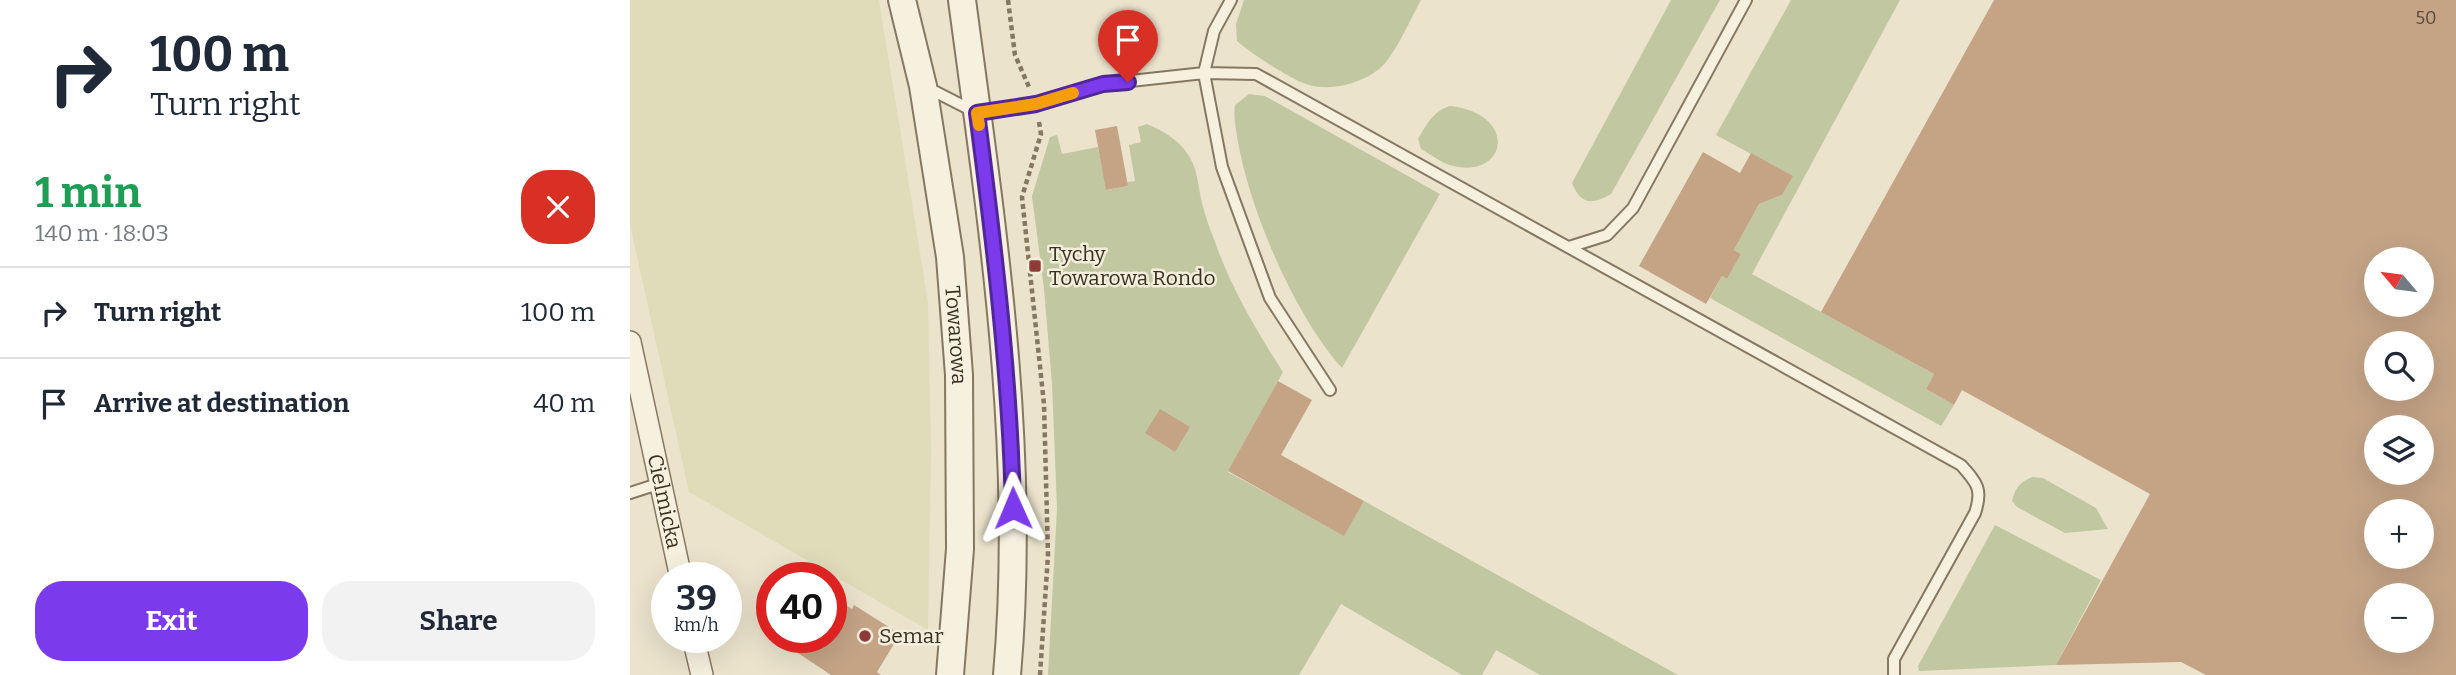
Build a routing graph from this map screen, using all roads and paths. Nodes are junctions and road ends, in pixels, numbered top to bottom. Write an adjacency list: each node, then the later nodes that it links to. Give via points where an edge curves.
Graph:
1 (902, 0): 7 (street, Towarowa)
2 (962, 0): 9 (street)
3 (1008, 0): 8 (path, via 1015,55)
4 (1231, 0): 6 (lane, via 1214,30)
5 (1746, 0): 10 (lane, via 1633,208 1607,234)
6 (1204, 73): 8 (lane, via 1103,84); 10 (lane, via 1256,74); 12 (lane, via 1222,167 1270,298)
7 (923, 86): 9 (lane); 18 (street, Towarowa, via 950,257 959,374 960,549)
8 (1036, 104): 9 (lane); 20 (path, via 1041,134 1021,197 1044,404 1048,555)
9 (977, 113): 19 (street, via 997,267 1012,464)
10 (1569, 247): 21 (lane, via 1961,465 1974,479 1980,497 1975,513 1894,659)
11 (630, 342): 13 (street, Cielmicka)
12 (1330, 390)
13 (660, 483): 14 (lane); 15 (street, Cielmicka)
14 (630, 493)
15 (677, 562)
16 (697, 653): 17 (street)
17 (702, 675)
18 (950, 675)
19 (1007, 675)
20 (1040, 675)
21 (1894, 675)

